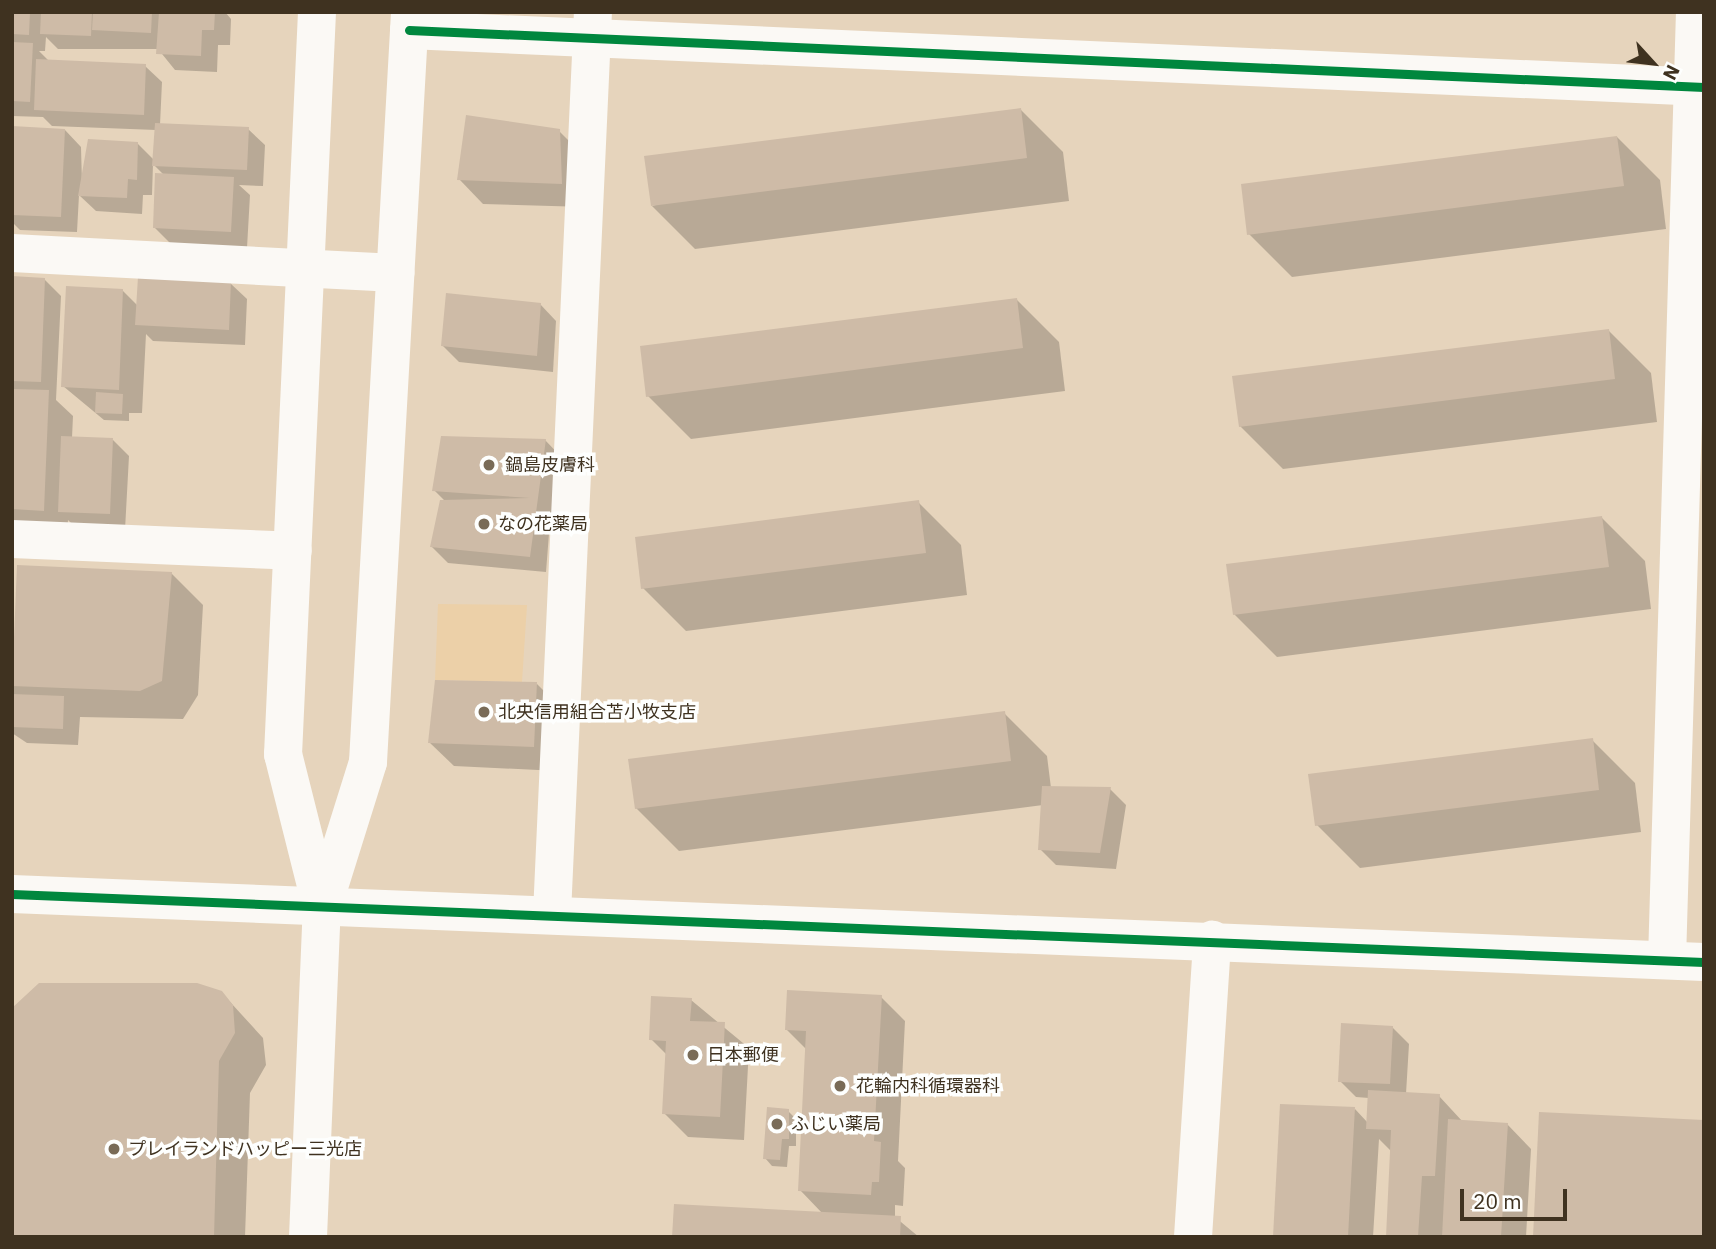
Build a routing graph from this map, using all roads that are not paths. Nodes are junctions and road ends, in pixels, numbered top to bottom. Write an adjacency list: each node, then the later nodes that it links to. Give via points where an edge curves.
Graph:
1 (317, 12): 7 (street)
2 (1695, 12): 5 (street)
3 (409, 21): 4 (street); 8 (street)
4 (592, 26): 5 (street); 13 (street)
5 (1699, 87): 15 (street)
6 (12, 253): 7 (street)
7 (306, 266): 8 (street); 10 (street)
8 (395, 273): 12 (street, via 368,762)
9 (12, 539): 10 (street)
10 (293, 551): 12 (street, via 283,754)
11 (12, 894): 12 (street)
12 (322, 909): 13 (street); 17 (street)
13 (552, 914): 14 (street)
14 (1212, 940): 15 (street); 18 (street)
15 (1667, 960): 16 (street)
16 (1704, 962)
17 (308, 1237)
18 (1193, 1237)

